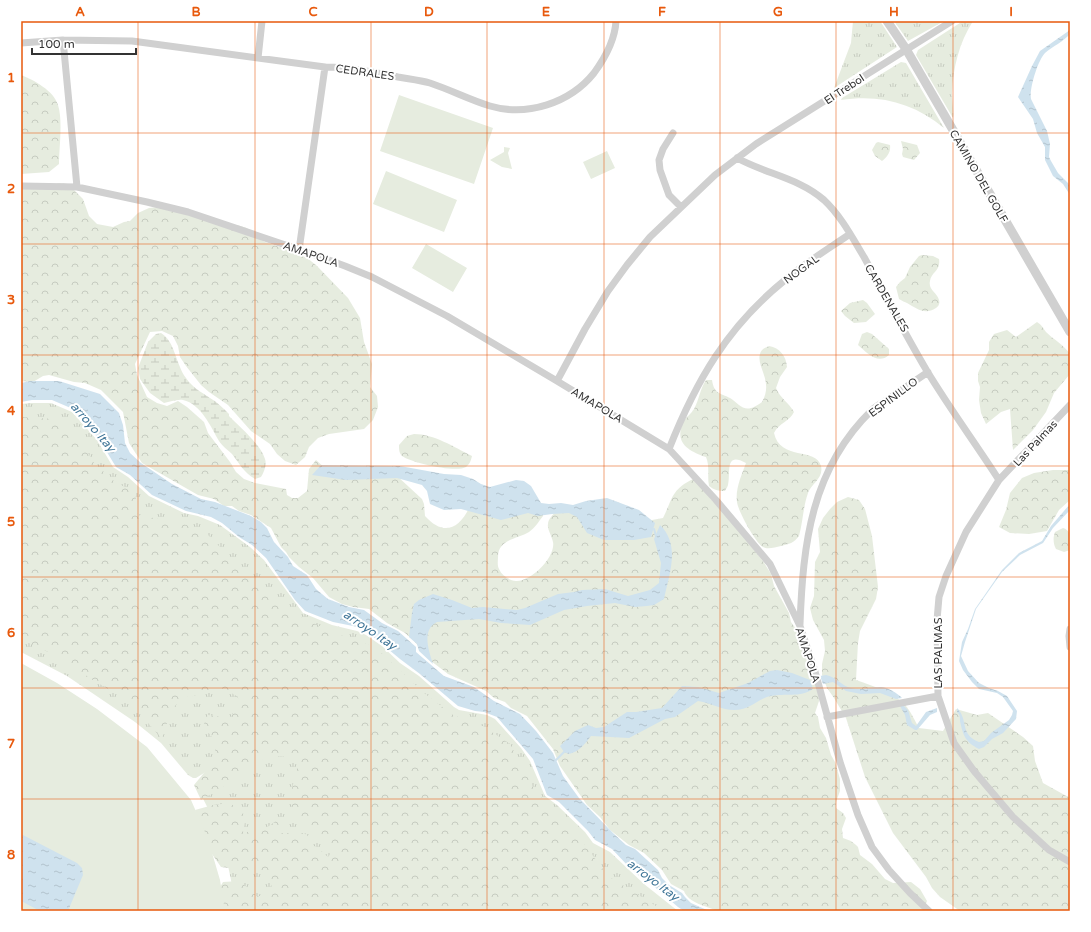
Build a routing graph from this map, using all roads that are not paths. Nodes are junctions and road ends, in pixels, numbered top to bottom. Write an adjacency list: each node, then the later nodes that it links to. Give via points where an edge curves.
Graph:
1 (262, 21): 8 (street)
2 (616, 21): 9 (street, CEDRALES, via 611,43 603,61 585,82 561,100 529,109 490,106 419,80)
3 (887, 21): 7 (street, CAMINO DEL GOLF)
4 (952, 21): 7 (street, El Trebol)
5 (63, 40): 6 (street, CEDRALES); 8 (street, CEDRALES, via 132,41); 13 (street)
6 (21, 43)
7 (906, 49): 11 (street, El Trebol); 17 (street, CAMINO DEL GOLF)
8 (258, 58): 9 (street, CEDRALES)
9 (326, 67): 16 (street)
10 (673, 133): 14 (street, via 659,160 660,170 669,195)
11 (737, 158): 14 (street, El Trebol); 15 (street, CARDENALES, via 808,189 824,200)
12 (21, 186): 13 (street, AMAPOLA)
13 (77, 187): 16 (street, AMAPOLA, via 188,212)
14 (681, 207): 19 (street, El Trebol, via 650,237 608,291)
15 (850, 234): 18 (street, CARDENALES); 21 (street, NOGAL, via 786,278 754,307 725,340 691,399)
16 (299, 250): 19 (street, AMAPOLA, via 345,266 392,288 447,316)
17 (1070, 332)
18 (928, 372): 22 (street, CARDENALES); 23 (street, ESPINILLO, via 873,409 845,444 821,485 807,538)
19 (557, 381): 21 (street, AMAPOLA)
20 (1070, 405): 22 (street, Las Palmas)
21 (668, 449): 23 (street, AMAPOLA, via 716,500 770,564)
22 (1000, 480): 26 (street, LAS PALMAS, via 966,532 939,597)
23 (800, 626): 27 (street, AMAPOLA)
24 (1070, 629): 25 (street)
25 (1070, 647)
26 (938, 696): 27 (street); 28 (street, LAS PALMAS, via 954,743 974,771 1019,822 1049,850)
27 (827, 717): 29 (street, AMAPOLA, via 856,809 872,847 889,870)
28 (1070, 862)
29 (928, 911)

